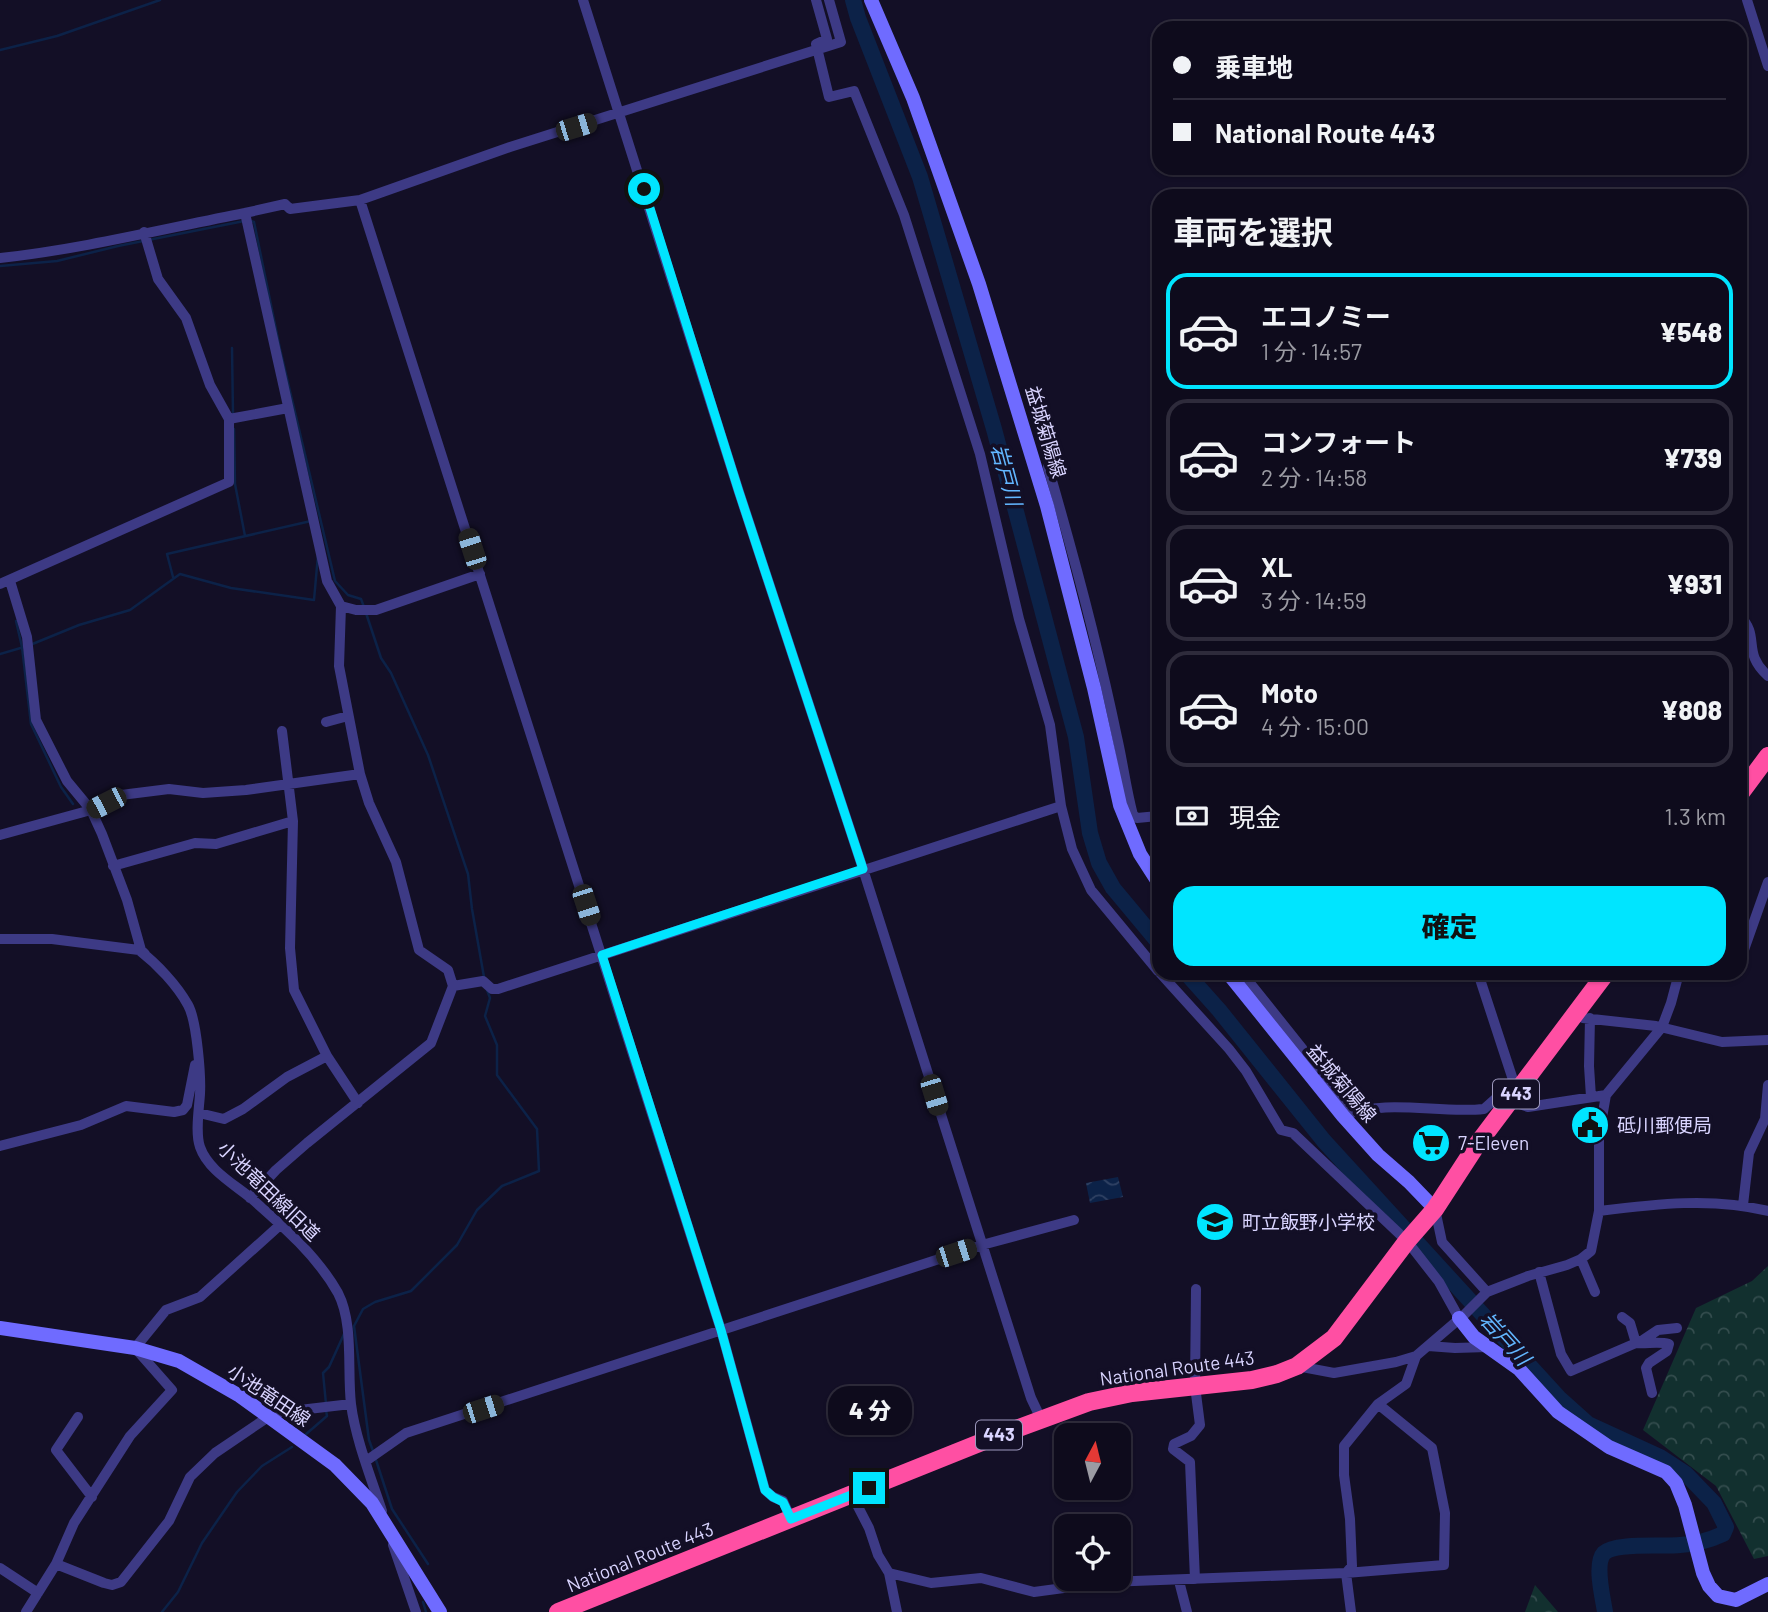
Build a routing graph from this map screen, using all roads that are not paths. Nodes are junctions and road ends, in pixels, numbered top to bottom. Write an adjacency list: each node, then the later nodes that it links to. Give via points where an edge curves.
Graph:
1 (583, 0): 8 (street)
2 (816, 0): 6 (street, via 827,39 816,44)
3 (829, 0): 6 (street, via 841,42)
4 (871, 0): 35 (main road, 益城菊陽線, via 913,99 983,295 1048,506 1120,804)
5 (1747, 0): 7 (street)
6 (817, 49): 8 (street); 28 (street, via 829,97 854,91 918,257 980,454 1019,619 1051,725)
7 (1768, 66)
8 (620, 114): 9 (street); 34 (street)
9 (360, 200): 10 (street, via 290,209 285,204); 16 (street)
10 (244, 213): 11 (street); 13 (street)
11 (145, 232): 12 (street); 14 (street, via 158,279 186,318 210,385)
12 (0, 258)
13 (288, 408): 14 (street); 18 (street, via 327,581)
14 (229, 419): 17 (street, via 229,482)
15 (1048, 467): 30 (street, via 1133,815)
16 (480, 574): 18 (street, via 376,610); 39 (street)
17 (5, 582): 29 (street, 小池竜田線旧道, via 27,637 36,720 67,781)
18 (341, 606): 21 (street, via 339,666)
19 (1747, 625): 20 (street, via 1752,657)
20 (1768, 676)
21 (348, 716): 22 (street); 25 (street)
22 (326, 722)
23 (282, 731): 26 (street)
24 (1768, 756): 27 (highway)
25 (360, 774): 26 (street); 48 (street, via 396,862 419,950 448,970)
26 (288, 784): 29 (street, via 121,795); 31 (street)
27 (1747, 784)
28 (1061, 806): 34 (street); 41 (street, via 1072,849 1091,890)
29 (90, 810): 32 (street); 33 (street, 小池竜田線旧道)
30 (1152, 817)
31 (293, 821): 33 (street, via 216,844 195,843); 53 (street, via 290,948 294,990)
32 (0, 835)
33 (113, 866): 40 (street, 小池竜田線旧道, via 141,950)
34 (863, 869): 39 (street); 70 (street)
35 (1152, 873)
36 (1768, 882): 38 (street)
37 (0, 939): 40 (street, via 97,943 139,950)
38 (1747, 941)
39 (602, 955): 48 (street, via 498,989 483,981); 80 (street)
40 (148, 957): 52 (street, 小池竜田線旧道, via 190,1007)
41 (1152, 964)
42 (1166, 980): 69 (street, via 1246,1071 1281,1130 1293,1133)
43 (1234, 980): 60 (main road, 益城菊陽線)
44 (1247, 980): 60 (street)
45 (1480, 980): 56 (street)
46 (1602, 980): 49 (highway, National Route 443 / 443)
47 (1677, 980): 50 (street)
48 (453, 986): 58 (street, via 431,1043)
49 (1583, 1016): 50 (street); 56 (highway, National Route 443 / 443); 57 (street)
50 (1662, 1027): 51 (street, via 1722,1042); 55 (street)
51 (1768, 1040)
52 (197, 1055): 59 (street, 小池竜田線旧道); 61 (street, via 183,1110 126,1106 81,1125)
53 (327, 1056): 58 (street); 59 (street, via 224,1119)
54 (1768, 1085): 63 (street, via 1765,1119 1749,1153)
55 (1606, 1095): 57 (street); 64 (street, via 1599,1135)
56 (1515, 1096): 57 (street, via 1528,1107); 60 (street, via 1503,1092 1477,1110 1396,1108); 66 (highway, National Route 443 / 443)
57 (1591, 1097)
58 (358, 1103): 62 (street, via 276,1170)
59 (199, 1113): 62 (street, 小池竜田線旧道, via 204,1158)
60 (1348, 1114): 66 (main road, 益城菊陽線, via 1378,1155 1409,1182)
61 (0, 1146)
62 (250, 1198): 68 (street, 小池竜田線旧道)
63 (1744, 1205): 64 (street, via 1664,1203); 65 (street)
64 (1600, 1211): 71 (street, via 1591,1251)
65 (1768, 1211)
66 (1432, 1213): 69 (highway, National Route 443 / 443); 74 (street, via 1442,1241)
67 (1074, 1220): 70 (street)
68 (280, 1225): 83 (street, via 200,1297 166,1310); 89 (street, 小池竜田線旧道, via 339,1296 350,1361)
69 (1407, 1241): 76 (street); 86 (highway, National Route 443 / 443, via 1334,1338)
70 (982, 1245): 80 (street); 93 (street)
71 (1581, 1259): 72 (street); 75 (street)
72 (1539, 1272): 74 (street); 81 (street, via 1561,1354 1571,1371)
73 (1196, 1289): 87 (street)
74 (1487, 1292): 76 (street)
75 (1595, 1292)
76 (1462, 1316): 82 (street); 84 (main road, via 1474,1337)
77 (1622, 1317): 81 (street, via 1630,1323)
78 (0, 1328): 83 (main road, 小池竜田線)
79 (1677, 1328): 81 (street, via 1658,1329)
80 (721, 1330): 94 (street, via 406,1433); 97 (street, via 765,1490 783,1502)
81 (1636, 1343): 88 (street, via 1669,1345 1646,1368)
82 (1428, 1346): 84 (street); 85 (street)
83 (135, 1348): 92 (main road, 小池竜田線, via 180,1361); 96 (street, via 173,1390 130,1436)
84 (1488, 1348): 105 (main road, via 1519,1368 1558,1412 1583,1430 1629,1458 1666,1472 1676,1483 1703,1573 1718,1596 1745,1597)
85 (1416, 1356): 86 (street, via 1334,1373); 90 (street, via 1406,1384)
86 (1297, 1366): 87 (highway, National Route 443 / 443, via 1252,1380)
87 (1195, 1386): 93 (highway, National Route 443 / 443, via 1089,1402); 103 (street, via 1200,1425 1191,1436 1174,1444 1173,1450 1190,1462)
88 (1652, 1394)
89 (351, 1404): 92 (street); 94 (street, 小池竜田線旧道)
90 (1378, 1405): 102 (street, via 1344,1446 1352,1566); 102 (street, via 1432,1448 1445,1513 1444,1564)
91 (78, 1417): 96 (street, via 56,1450)
92 (269, 1417): 98 (main road, 小池竜田線, via 335,1465); 99 (street, via 215,1452 190,1477 169,1521 121,1582 104,1583)
93 (1041, 1419): 95 (highway, National Route 443 / 443)
94 (372, 1457): 98 (street, 小池竜田線旧道)
95 (852, 1495): 97 (highway, National Route 443 / 443); 101 (street)
96 (92, 1497): 99 (street, via 74,1523)
97 (791, 1519): 110 (highway, National Route 443 / 443)
98 (385, 1520): 108 (street, 小池竜田線旧道); 109 (main road, 小池竜田線)
99 (56, 1564): 106 (street)
100 (0, 1568): 106 (street)
101 (889, 1573): 104 (street, via 931,1583 981,1578 1034,1592); 111 (street)
102 (1346, 1573): 103 (street); 113 (street)
103 (1195, 1580): 104 (street)
104 (1179, 1581): 112 (street)
105 (1768, 1584)
106 (38, 1593): 107 (street)
107 (26, 1612)
108 (416, 1612)
109 (440, 1612)
110 (558, 1612)
111 (897, 1612)
112 (1187, 1612)
113 (1351, 1612)

